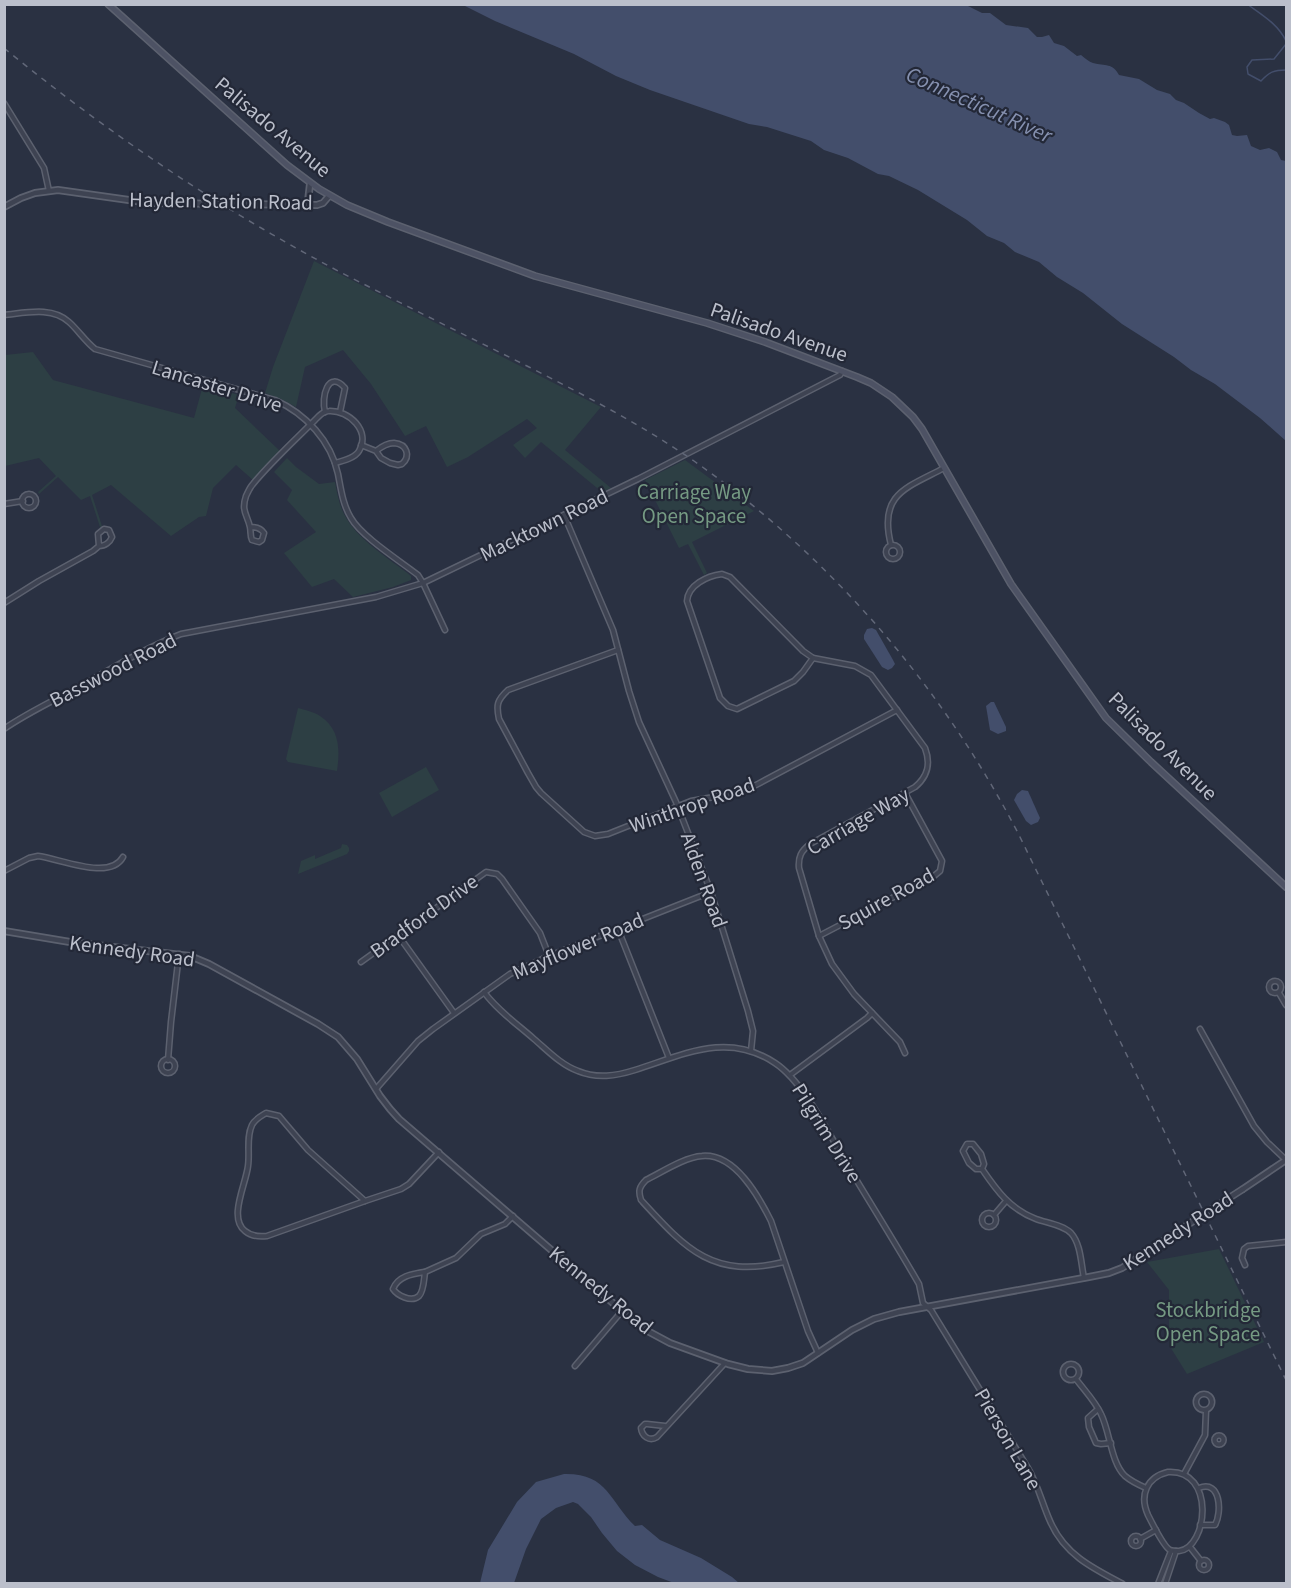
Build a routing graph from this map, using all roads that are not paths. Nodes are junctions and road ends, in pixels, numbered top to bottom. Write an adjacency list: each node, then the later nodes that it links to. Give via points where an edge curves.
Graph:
1 (108, 4): 3 (main road, Palisado Avenue)
2 (4, 103): 4 (street, via 44,168)
3 (310, 184): 5 (main road, Palisado Avenue); 6 (street)
4 (49, 191): 6 (street, Hayden Station Road, via 150,203); 7 (street, Hayden Station Road)
5 (329, 196): 6 (street, Hayden Station Road, via 322,204); 9 (main road, Palisado Avenue, via 535,276 707,323)
6 (304, 204)
7 (4, 207)
8 (4, 315): 12 (street, Lancaster Drive, via 55,313 95,349 275,400)
9 (842, 371): 16 (main road, Palisado Avenue, via 872,383 906,410); 19 (street, Macktown Road)
10 (325, 412): 11 (street); 11 (street, via 325,391 331,383 339,382 345,388); 12 (street)
11 (340, 412): 13 (street, via 359,427)
12 (311, 424): 15 (street, Lancaster Drive); 20 (street, via 249,489 244,506)
13 (361, 446): 14 (street); 15 (street, via 357,454)
14 (376, 451): 14 (street, via 394,443 405,448 408,457 398,465 381,458)
15 (335, 463): 23 (street, Lancaster Drive, via 352,521 418,574)
16 (944, 468): 21 (street, via 894,499 887,519); 35 (main road, Palisado Avenue, via 1011,584 1106,718)
17 (23, 501): 18 (street)
18 (4, 504)
19 (564, 515): 23 (street, Macktown Road); 27 (street, Alden Road)
20 (250, 527): 20 (street, via 250,538 262,540 262,530)
21 (891, 545)
22 (99, 546): 22 (street, via 98,534 109,530 111,539); 24 (street)
23 (423, 583): 25 (street, Macktown Road); 26 (street, Lancaster Drive)
24 (4, 603)
25 (333, 606): 30 (street, Basswood Road, via 182,634)
26 (445, 630)
27 (618, 650): 32 (street, Alden Road, via 639,722); 32 (street, Winthrop Road, via 508,690 498,701 499,719 536,787 589,834 600,837)
28 (813, 658): 28 (street, via 730,577 713,576 695,585 688,594 687,601 720,698 728,706 743,707 794,681); 29 (street, Carriage Way, via 863,670)
29 (897, 710): 31 (street, Carriage Way, via 925,748 929,760 925,776); 32 (street, Winthrop Road, via 756,784)
30 (5, 729)
31 (905, 793): 40 (street, Carriage Way, via 810,844 800,854 799,868); 40 (street, Squire Road, via 942,861 940,871)
32 (677, 807): 36 (street, Alden Road)
33 (123, 857): 34 (street, via 115,866 102,869 38,856)
34 (4, 871)
35 (1287, 887)
36 (711, 892): 37 (street, Mayflower Road); 50 (street, Alden Road, via 748,1011 753,1031)
37 (618, 929): 42 (street, Mayflower Road); 52 (street)
38 (4, 931): 41 (street, Kennedy Road)
39 (398, 935): 42 (street, Bradford Drive, via 491,872 502,879 535,925); 43 (street, Bradford Drive); 47 (street)
40 (819, 936): 48 (street, Carriage Way, via 832,964)
41 (179, 954): 53 (street); 55 (street, Kennedy Road, via 209,964 329,1030 357,1059)
42 (549, 956): 44 (street, Mayflower Road, via 510,974)
43 (361, 962)
44 (484, 992): 47 (street, Mayflower Road); 52 (street, Pilgrim Drive, via 559,1060 579,1072 615,1076)
45 (1279, 993): 46 (street)
46 (1287, 1005)
47 (454, 1013): 55 (street, Mayflower Road, via 418,1041)
48 (872, 1013): 51 (street, Carriage Way, via 900,1042); 54 (street)
49 (1200, 1029): 57 (street, via 1254,1126)
50 (751, 1051): 52 (street, Pilgrim Drive, via 714,1047); 54 (street, Pilgrim Drive)
51 (905, 1053)
52 (669, 1058)
53 (168, 1060)
54 (790, 1075): 68 (street, Pilgrim Drive, via 912,1272)
55 (376, 1089): 56 (street, Kennedy Road, via 390,1109)
56 (439, 1152): 59 (street, via 409,1184); 62 (street, Kennedy Road)
57 (1286, 1161): 67 (street, Kennedy Road, bridge, via 1122,1268)
58 (982, 1168): 58 (street, via 981,1154 973,1144 967,1144 963,1151 969,1163 976,1169); 60 (street)
59 (365, 1201): 59 (street, via 308,1150 279,1116 266,1113 254,1122 237,1210 238,1223 247,1233 267,1236)
60 (1006, 1202): 61 (street); 67 (street, via 1072,1234)
61 (994, 1215)
62 (513, 1216): 66 (street, via 505,1224 481,1234 456,1258); 69 (street, Kennedy Road)
63 (1287, 1242): 65 (street, via 1248,1246 1242,1258)
64 (784, 1262): 64 (street, via 763,1205 741,1174 721,1160 694,1157 642,1184 638,1192 641,1200 676,1238 695,1252 712,1261 739,1266); 70 (street)
65 (1245, 1265)
66 (425, 1272): 66 (street, via 396,1281 394,1291 401,1296 419,1296)
67 (1084, 1278): 68 (street, Kennedy Road)
68 (927, 1306): 70 (street, Kennedy Road, via 874,1319); 90 (street, Pierson Lane, via 1038,1485 1059,1538 1079,1559)
69 (622, 1311): 71 (street, Kennedy Road, via 662,1339); 72 (street)
70 (818, 1354): 71 (street, Kennedy Road, via 795,1366 772,1371 748,1370)
71 (725, 1363): 76 (street)
72 (574, 1366)
73 (1076, 1379): 73 (street, via 1078,1368 1067,1365 1064,1376); 74 (street)
74 (1099, 1409): 79 (street); 79 (street, via 1087,1418 1089,1427 1097,1443)
75 (1206, 1411): 75 (street, via 1196,1404 1202,1394 1212,1399); 77 (street)
76 (665, 1426): 76 (street, via 653,1439 647,1438 641,1428 645,1424)
77 (1205, 1435): 78 (street); 80 (street)
78 (1215, 1439)
79 (1111, 1443): 81 (street, via 1123,1474)
80 (1184, 1474): 81 (street, via 1161,1474); 82 (street)
81 (1146, 1488): 84 (street, via 1145,1506)
82 (1198, 1489): 83 (street, via 1202,1506); 83 (street, via 1213,1488 1218,1508 1215,1525)
83 (1200, 1525): 86 (street)
84 (1156, 1530): 85 (street); 87 (street)
85 (1140, 1539)
86 (1190, 1547): 88 (street); 89 (street)
87 (1171, 1551): 88 (street); 91 (street)
88 (1176, 1551): 92 (street)
89 (1201, 1561)
90 (1123, 1584)
91 (1158, 1584)
92 (1165, 1584)

